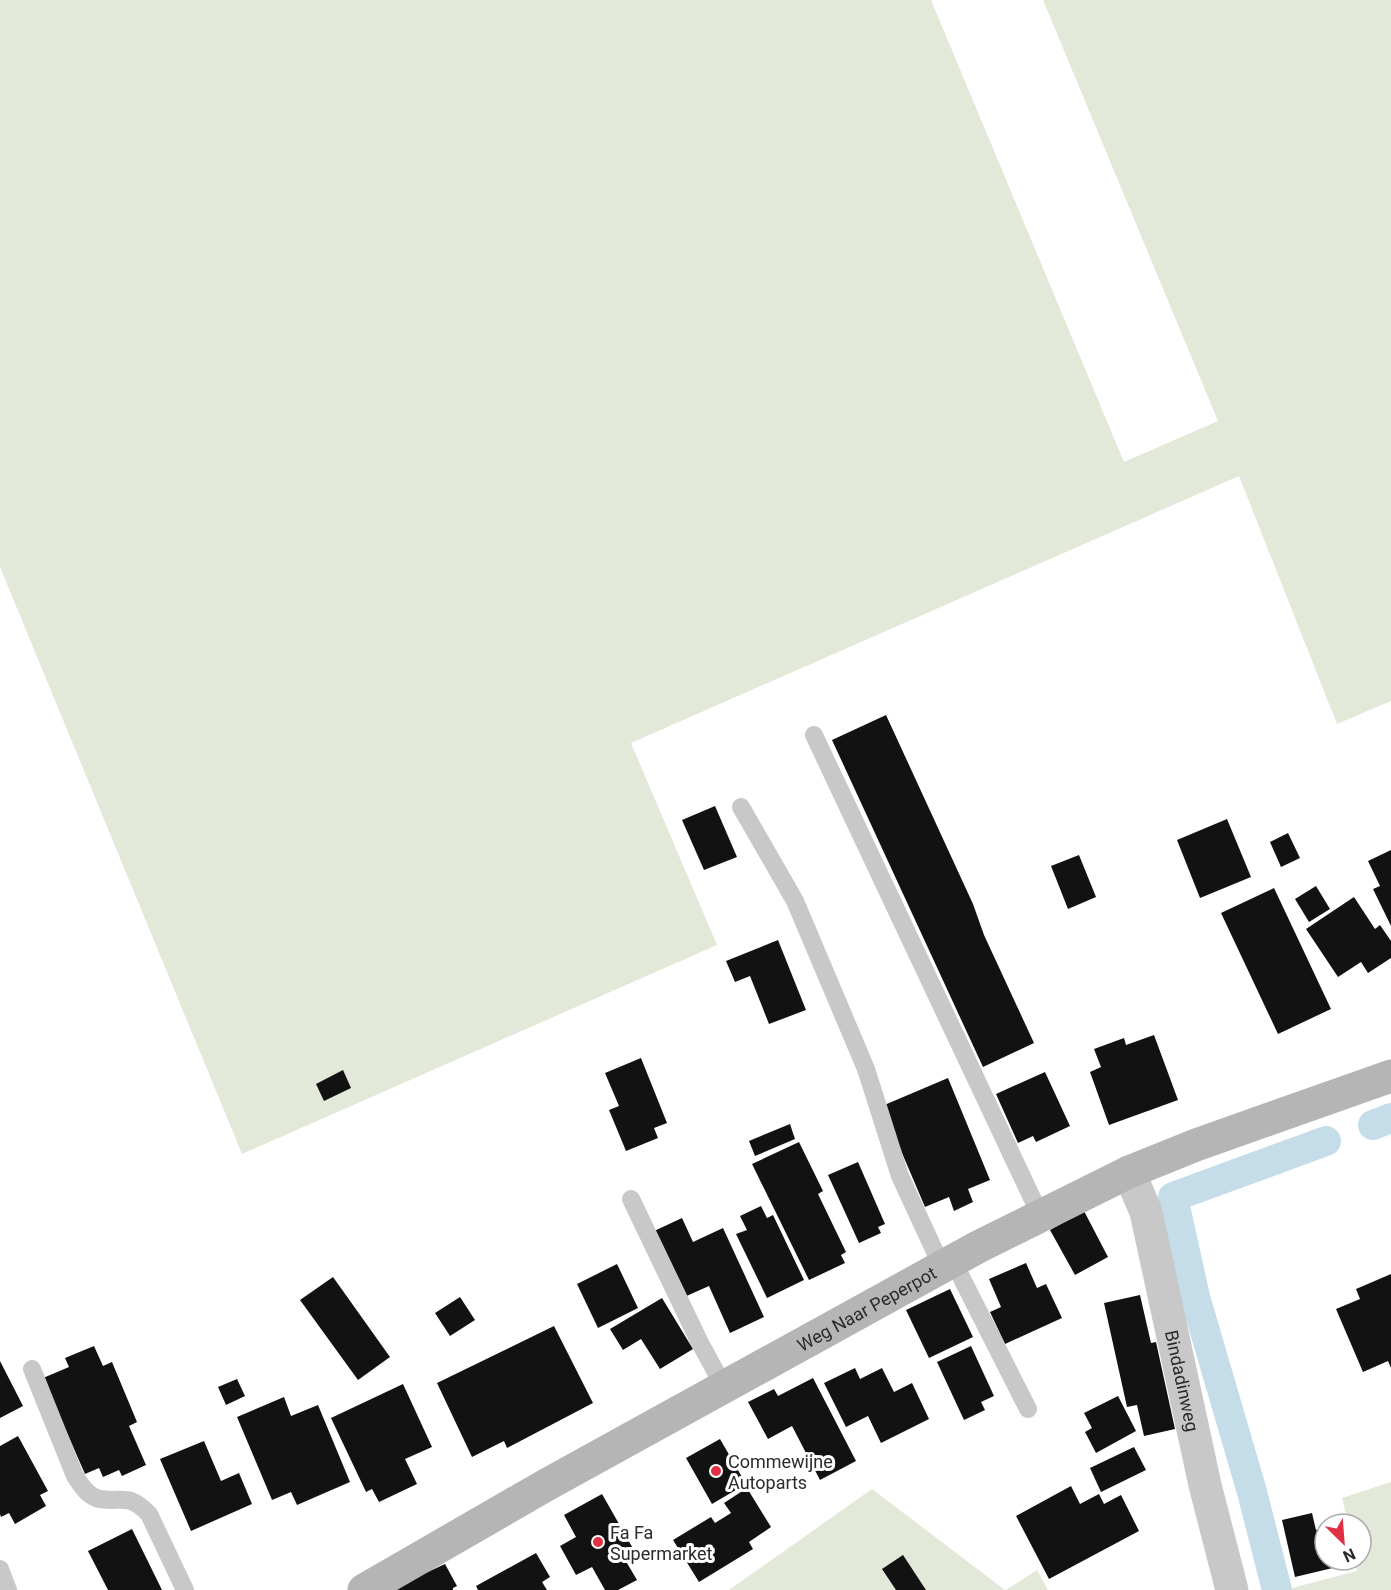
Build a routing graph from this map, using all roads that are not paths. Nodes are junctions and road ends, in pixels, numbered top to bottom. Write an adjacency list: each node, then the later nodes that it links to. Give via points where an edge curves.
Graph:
1 (814, 735): 6 (lane)
2 (741, 807): 7 (lane, via 795,901 866,1069 900,1176)
3 (1391, 1076): 4 (street, Weg Naar Peperpot)
4 (1130, 1172): 6 (street, Weg Naar Peperpot); 15 (street, Bindadinweg, via 1146,1212 1205,1485)
5 (631, 1199): 9 (lane)
6 (1041, 1216): 7 (street, Weg Naar Peperpot)
7 (948, 1264): 9 (street, Weg Naar Peperpot); 10 (lane)
8 (32, 1370): 13 (lane, via 75,1476 98,1499 125,1498 149,1514)
9 (724, 1387): 14 (street, Weg Naar Peperpot)
10 (1028, 1409)
11 (0, 1569): 12 (lane)
12 (8, 1590)
13 (184, 1590)
14 (364, 1590)
15 (1232, 1590)

